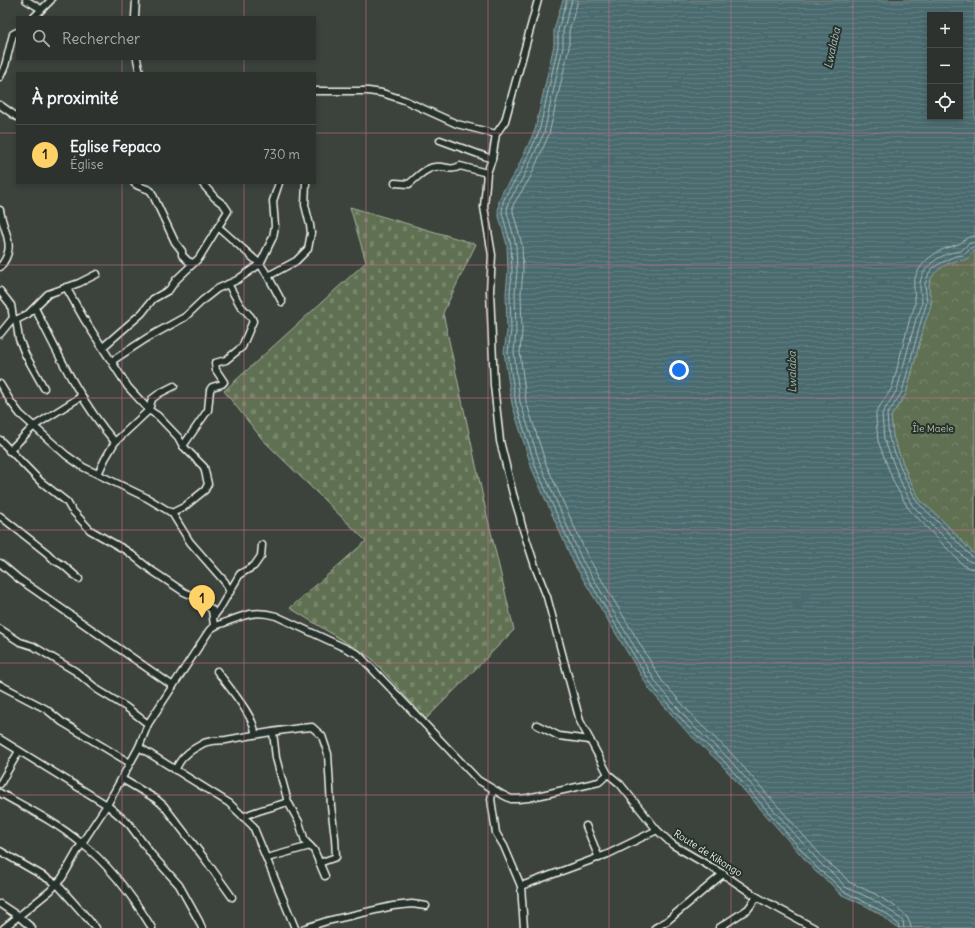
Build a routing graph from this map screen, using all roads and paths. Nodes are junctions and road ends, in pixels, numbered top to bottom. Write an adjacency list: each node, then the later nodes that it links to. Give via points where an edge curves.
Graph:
1 (26, 0): 5 (street)
2 (52, 0): 5 (street)
3 (136, 0): 7 (street)
4 (538, 0): 15 (street, via 505,121)
5 (41, 9): 6 (street)
6 (35, 16)
7 (135, 16)
8 (16, 32): 11 (street, via 13,34)
9 (138, 60): 10 (street)
10 (140, 72)
11 (0, 77)
12 (316, 91): 15 (street, via 382,93 457,124)
13 (0, 105): 14 (street)
14 (16, 116)
15 (496, 134): 17 (street, Route de Kikongo)
16 (440, 140): 17 (street)
17 (492, 159): 18 (street, Route de Kikongo)
18 (487, 174): 19 (street, via 460,166 453,169 435,167 423,172 409,184); 68 (street, Route de Kikongo, via 484,207 492,255 490,291 494,385 500,441 520,523 547,597 580,721)
19 (395, 183)
20 (135, 184): 26 (street, via 151,191 182,255)
21 (203, 184): 25 (street, via 228,211)
22 (278, 184): 27 (street, via 273,201 274,231)
23 (306, 184): 30 (street, via 305,204 311,233 308,249 296,261)
24 (0, 210): 28 (street, via 9,250)
25 (218, 228): 26 (street, via 199,258); 27 (street)
26 (192, 263): 38 (street, via 169,290 153,299 142,313)
27 (260, 264): 30 (street); 31 (street)
28 (0, 267)
29 (97, 274): 32 (street)
30 (268, 276): 34 (street)
31 (228, 284): 39 (street, via 217,289 185,317); 48 (street, via 253,321 242,347 226,360 215,364 224,382 210,390 208,410)
32 (66, 287): 35 (street, via 48,294); 38 (street)
33 (0, 291): 36 (street, via 11,305)
34 (282, 302)
35 (35, 308): 36 (street); 43 (street)
36 (15, 319): 37 (street); 42 (street, via 22,347)
37 (0, 334)
38 (102, 347): 39 (street)
39 (112, 361): 44 (street, via 128,387)
40 (0, 384): 45 (street, via 20,414)
41 (174, 386): 44 (street, via 152,399)
42 (44, 388)
43 (82, 396): 45 (street); 47 (street)
44 (149, 410): 47 (street); 48 (street, via 165,423)
45 (34, 426): 49 (street); 50 (street, via 66,455)
46 (0, 440): 49 (street)
47 (115, 442): 50 (street)
48 (183, 446): 51 (street, via 204,467 208,484 196,498)
49 (9, 451): 57 (street, via 40,481 67,502 90,530 127,551 184,592 200,599 212,610)
50 (98, 474): 51 (street)
51 (172, 513): 56 (street, via 190,542 225,582)
52 (0, 516): 55 (street)
53 (262, 545): 56 (street, via 261,556 254,566 240,574)
54 (0, 563): 62 (street, via 19,579)
55 (79, 579)
56 (230, 592): 57 (street)
57 (214, 616): 58 (street)
58 (214, 626): 62 (street); 76 (street, via 243,615 266,613 358,654 467,769)
59 (0, 629): 63 (street, via 75,670 98,690)
60 (217, 671): 66 (street, via 247,712 256,730)
61 (0, 685): 71 (street, via 46,709 62,722)
62 (173, 686): 63 (street)
63 (148, 724): 69 (street)
64 (537, 725): 68 (street, via 559,736)
65 (273, 732): 66 (street); 78 (street, via 276,758); 88 (street, via 312,727 324,739 328,754 336,857)
66 (255, 734): 72 (street, via 213,740 204,744 186,755)
67 (0, 739): 70 (street)
68 (590, 740): 73 (street, Route de Kikongo)
69 (139, 747): 71 (street); 72 (street)
70 (19, 751): 75 (street); 79 (street)
71 (130, 763): 74 (street)
72 (175, 770): 80 (street, via 228,803)
73 (608, 774): 76 (street, via 599,782 528,798 511,799); 82 (street, Route de Kikongo, via 620,784)
74 (122, 778): 79 (street); 93 (street, via 164,806)
75 (0, 784)
76 (493, 790): 92 (street, via 491,803 496,833)
77 (0, 793): 83 (street)
78 (288, 802): 80 (street); 84 (street)
79 (107, 805): 83 (street); 102 (street, via 129,824 179,885)
80 (243, 817): 86 (street, via 253,826)
81 (586, 826): 87 (street)
82 (657, 830): 87 (street); 89 (street, Route de Kikongo, via 673,845)
83 (82, 843): 91 (street); 101 (street, via 109,869)
84 (310, 846): 86 (street); 88 (street)
85 (0, 851): 91 (street)
86 (267, 858): 103 (street)
87 (599, 858): 92 (street)
88 (319, 863): 90 (street)
89 (723, 874): 94 (street, Route de Kikongo); 106 (street)
90 (325, 876)
91 (57, 884): 97 (street); 100 (street)
92 (521, 886): 105 (street)
93 (232, 897)
94 (757, 897): 107 (street, via 748,908); 108 (street, Route de Kikongo)
95 (0, 904): 97 (street)
96 (426, 906): 104 (street, via 393,906 327,920)
97 (18, 916): 98 (street); 99 (street)
98 (4, 928)
99 (32, 928)
100 (96, 928)
101 (152, 928)
102 (202, 928)
103 (295, 928)
104 (305, 928)
105 (524, 928)
106 (656, 928)
107 (719, 928)
108 (814, 928)

